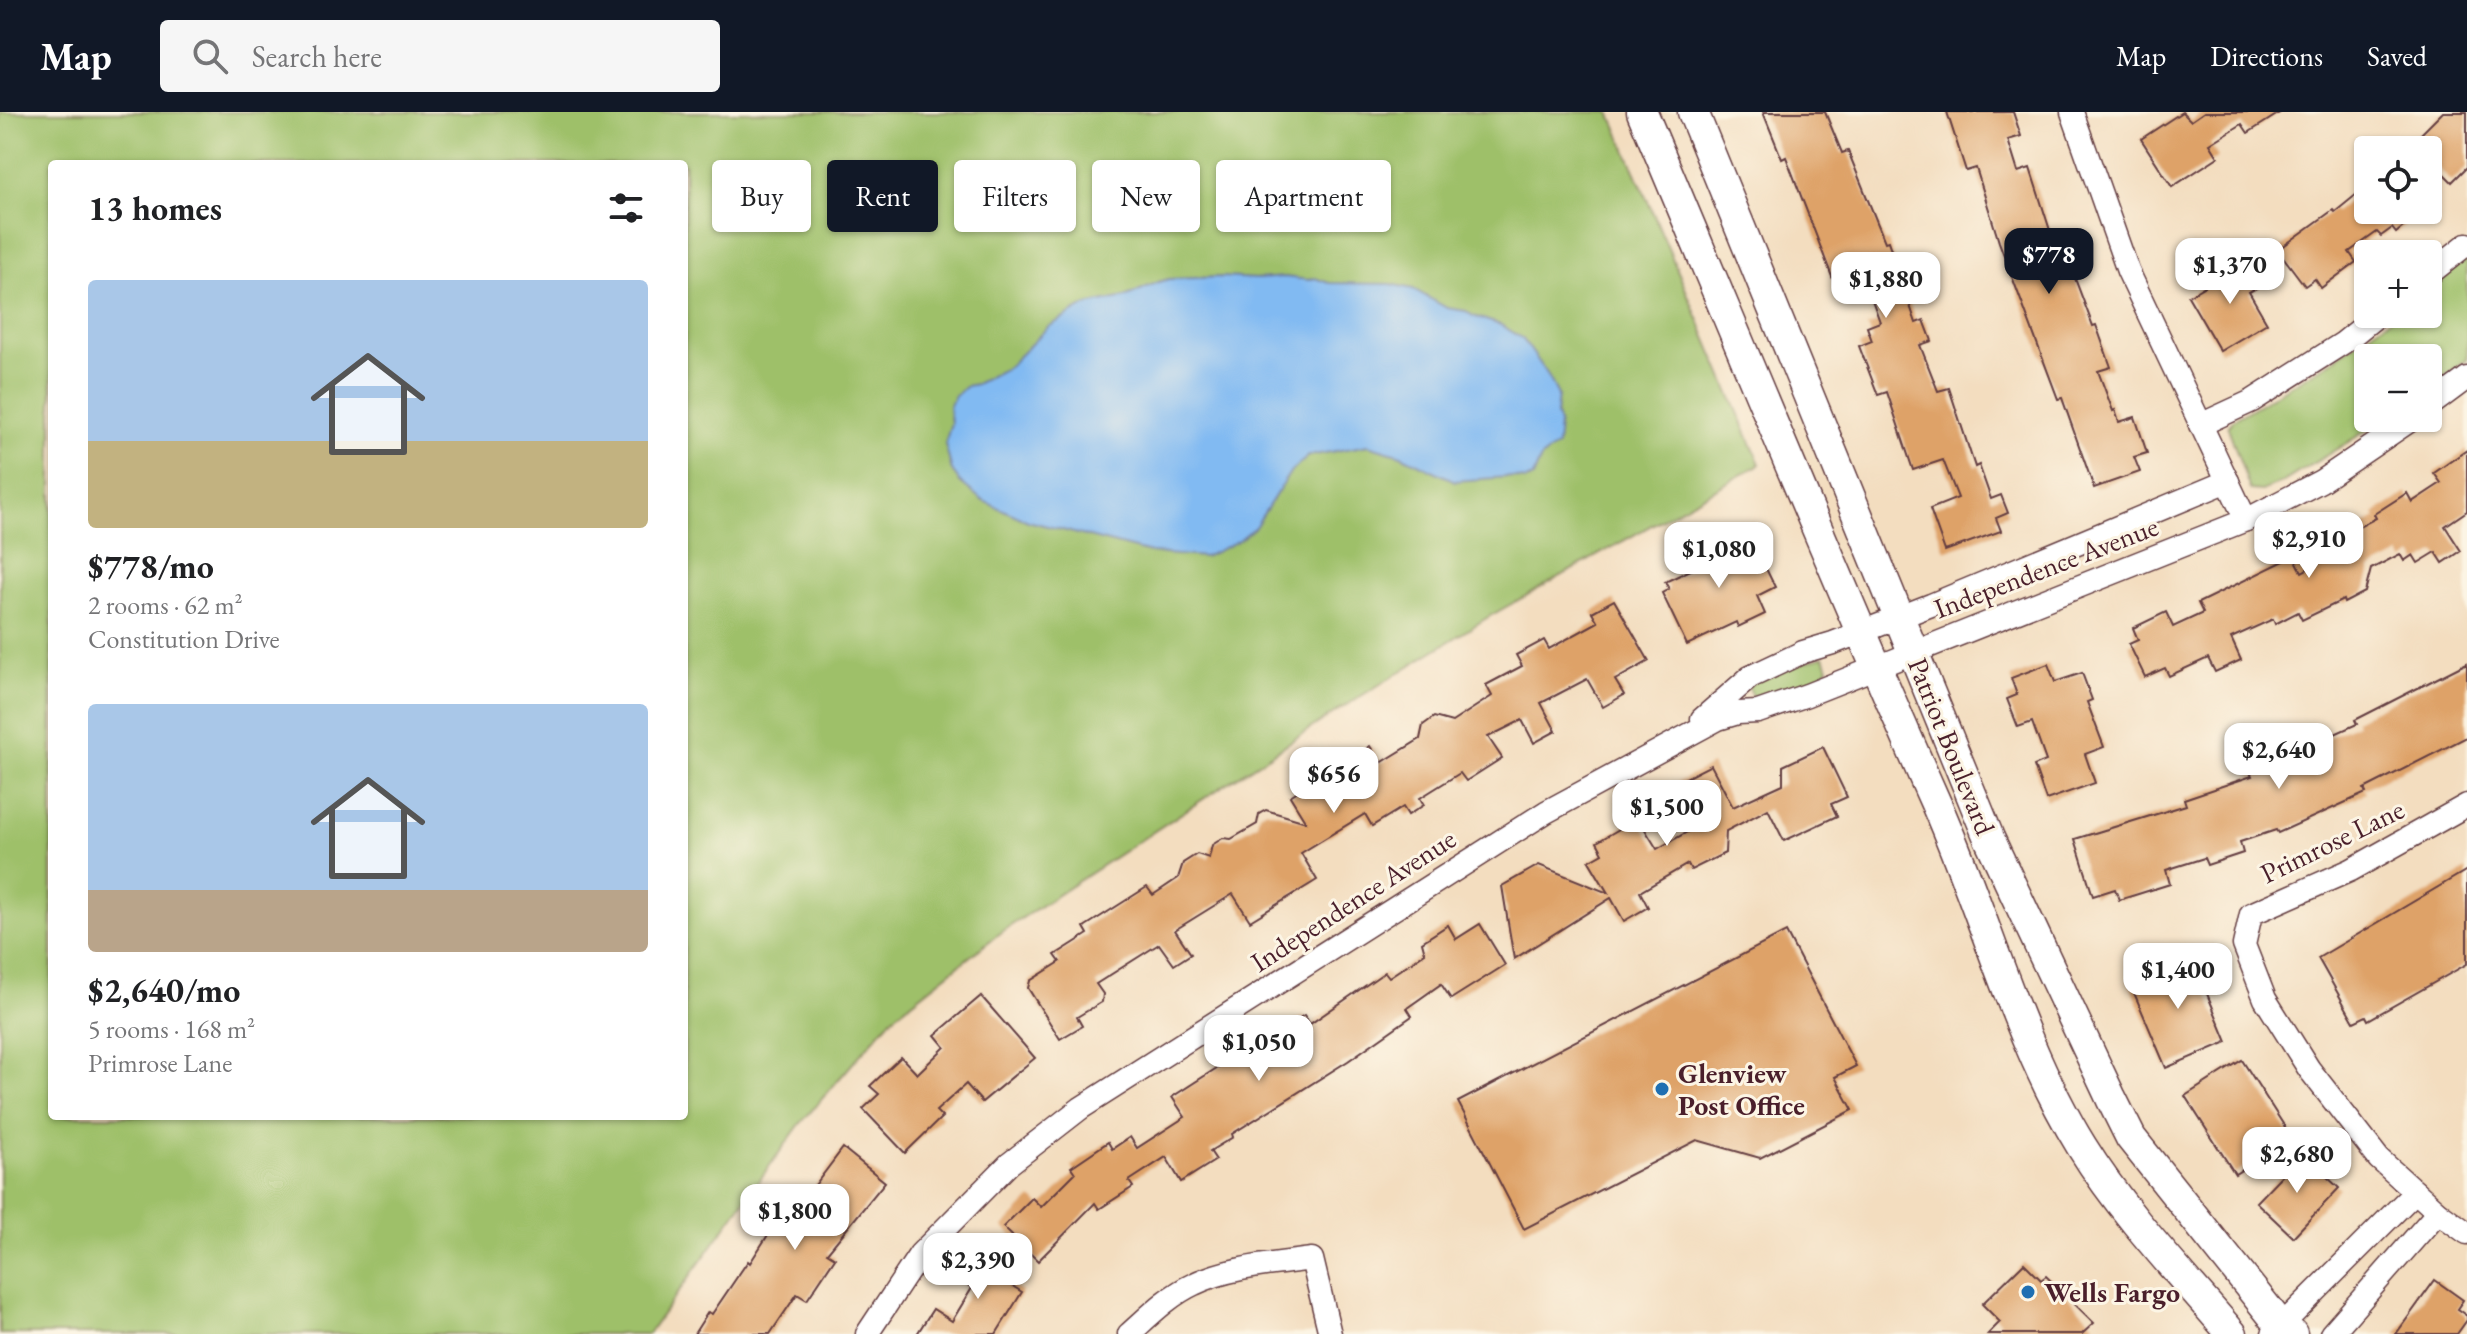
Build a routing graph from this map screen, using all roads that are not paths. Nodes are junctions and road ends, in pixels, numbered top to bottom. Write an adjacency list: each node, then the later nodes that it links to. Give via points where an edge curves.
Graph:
1 (1642, 112): 14 (main road, Patriot Boulevard)
2 (1693, 112): 13 (main road, Patriot Boulevard)
3 (2074, 113): 9 (street, via 2128,271)
4 (2467, 244): 5 (street)
5 (2442, 264)
6 (2362, 328): 9 (street, via 2252,401)
7 (2467, 378): 8 (street)
8 (2442, 397)
9 (2200, 425): 11 (street)
10 (2393, 432): 12 (street, Independence Avenue, via 2321,481)
11 (2228, 481): 12 (street); 13 (street, Independence Avenue)
12 (2246, 520): 15 (street, Independence Avenue)
13 (1900, 618): 14 (street, Independence Avenue); 15 (main road, Patriot Boulevard)
14 (1861, 633): 16 (main road, Patriot Boulevard); 17 (street, Independence Avenue, via 1750,677)
15 (1913, 652): 16 (street, Independence Avenue); 22 (main road, Patriot Boulevard, via 1989,838 2131,1138)
16 (1876, 666): 17 (street, Independence Avenue, via 1778,706 1718,719); 26 (main road, Patriot Boulevard, via 2058,1103 2083,1148 2142,1229)
17 (1684, 737): 23 (street, Independence Avenue, via 1546,812 1081,1108 1009,1164 920,1254)
18 (2467, 805): 19 (street, Primrose Lane, via 2351,870 2251,914 2244,945 2265,999 2309,1069 2379,1159)
19 (2415, 1192): 20 (street); 22 (street)
20 (2438, 1212): 21 (street); 27 (street)
21 (2467, 1233)
22 (2282, 1331)
23 (867, 1334)
24 (1129, 1334): 25 (street, via 1195,1283 1312,1259)
25 (1330, 1334)
26 (2232, 1334)
27 (2331, 1334)

